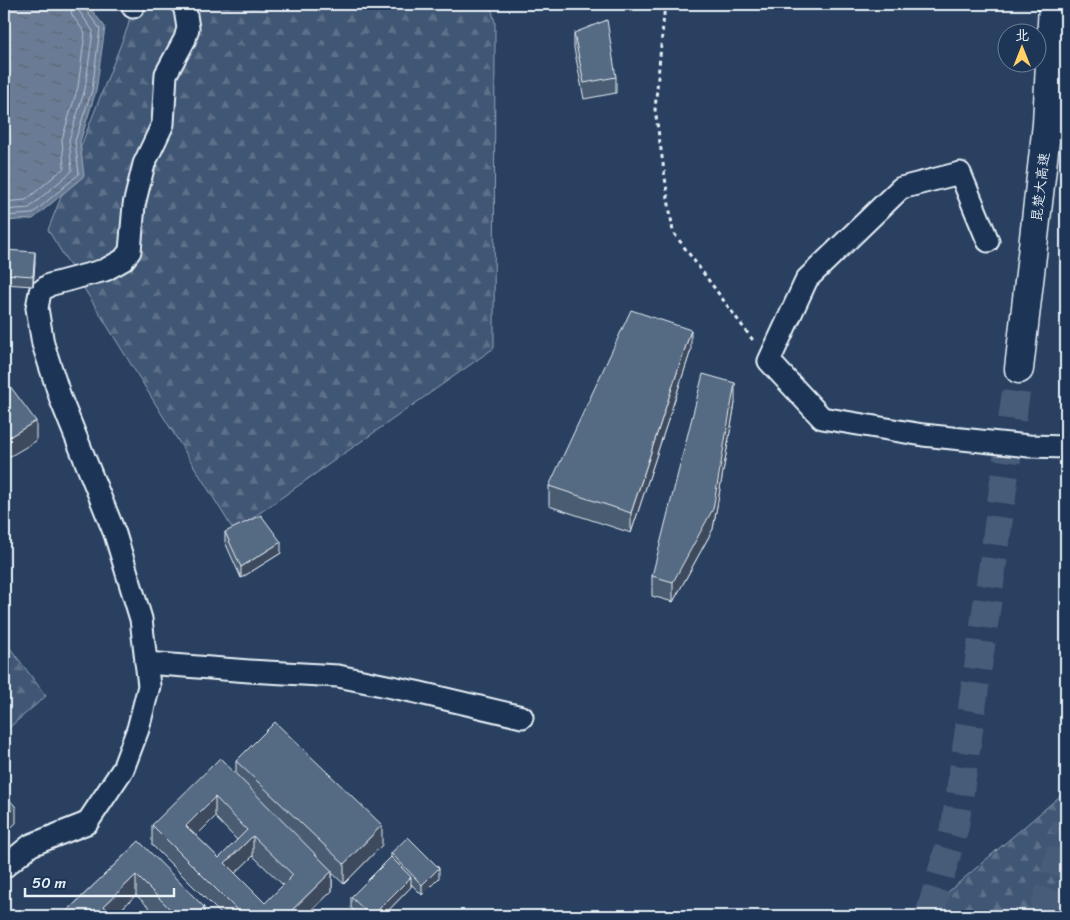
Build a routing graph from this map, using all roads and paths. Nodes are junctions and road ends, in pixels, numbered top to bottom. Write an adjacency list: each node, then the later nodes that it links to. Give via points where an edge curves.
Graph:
1 (182, 4): 8 (street, via 188,28 166,74 164,124 144,164 134,206 130,251 123,260 105,270 49,285 40,292 37,308 43,344 61,400 115,534 141,619)
2 (665, 4): 5 (path, via 655,109 673,232)
3 (1053, 4): 6 (highway, 昆楚大高速, via 1047,124)
4 (988, 241): 5 (street, via 960,173 901,188 807,279)
5 (769, 361): 7 (street, via 822,418 923,435)
6 (1019, 369)
7 (1066, 447)
8 (146, 663): 9 (street, via 338,676); 10 (street, via 148,686 135,737 123,769 87,823 31,845)
9 (522, 717)
10 (4, 867)

